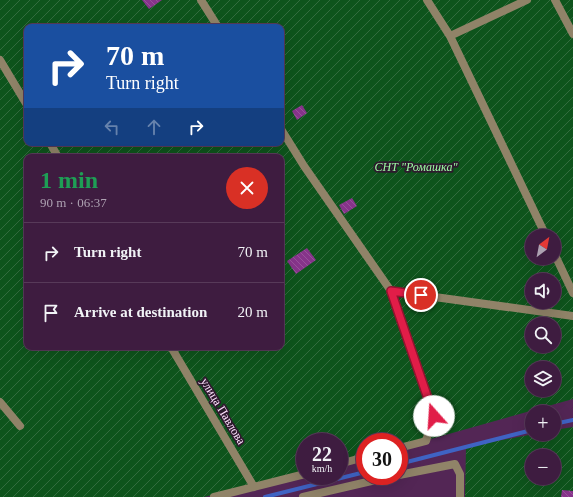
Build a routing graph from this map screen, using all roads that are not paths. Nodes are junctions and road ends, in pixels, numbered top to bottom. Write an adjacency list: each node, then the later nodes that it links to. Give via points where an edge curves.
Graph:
1 (201, 0): 5 (street)
2 (427, 0): 7 (street)
3 (527, 0): 7 (street)
4 (555, 0): 6 (street)
5 (216, 24)
6 (573, 34)
7 (450, 36): 11 (street)
8 (0, 60): 9 (street)
9 (24, 100)
10 (284, 134): 13 (street)
11 (543, 229)
12 (560, 265): 14 (street)
13 (391, 291): 15 (street); 19 (street, via 434,416 426,441)
14 (573, 293)
15 (573, 316)
16 (173, 350): 23 (street, улица Павлова)
17 (0, 402): 18 (street)
18 (20, 426)
19 (408, 446)
20 (408, 473): 26 (street, via 455,464 460,474)
21 (296, 476): 23 (street)
22 (356, 485): 25 (street)
23 (254, 487): 24 (street)
24 (214, 497)
25 (303, 497)
26 (460, 497)

